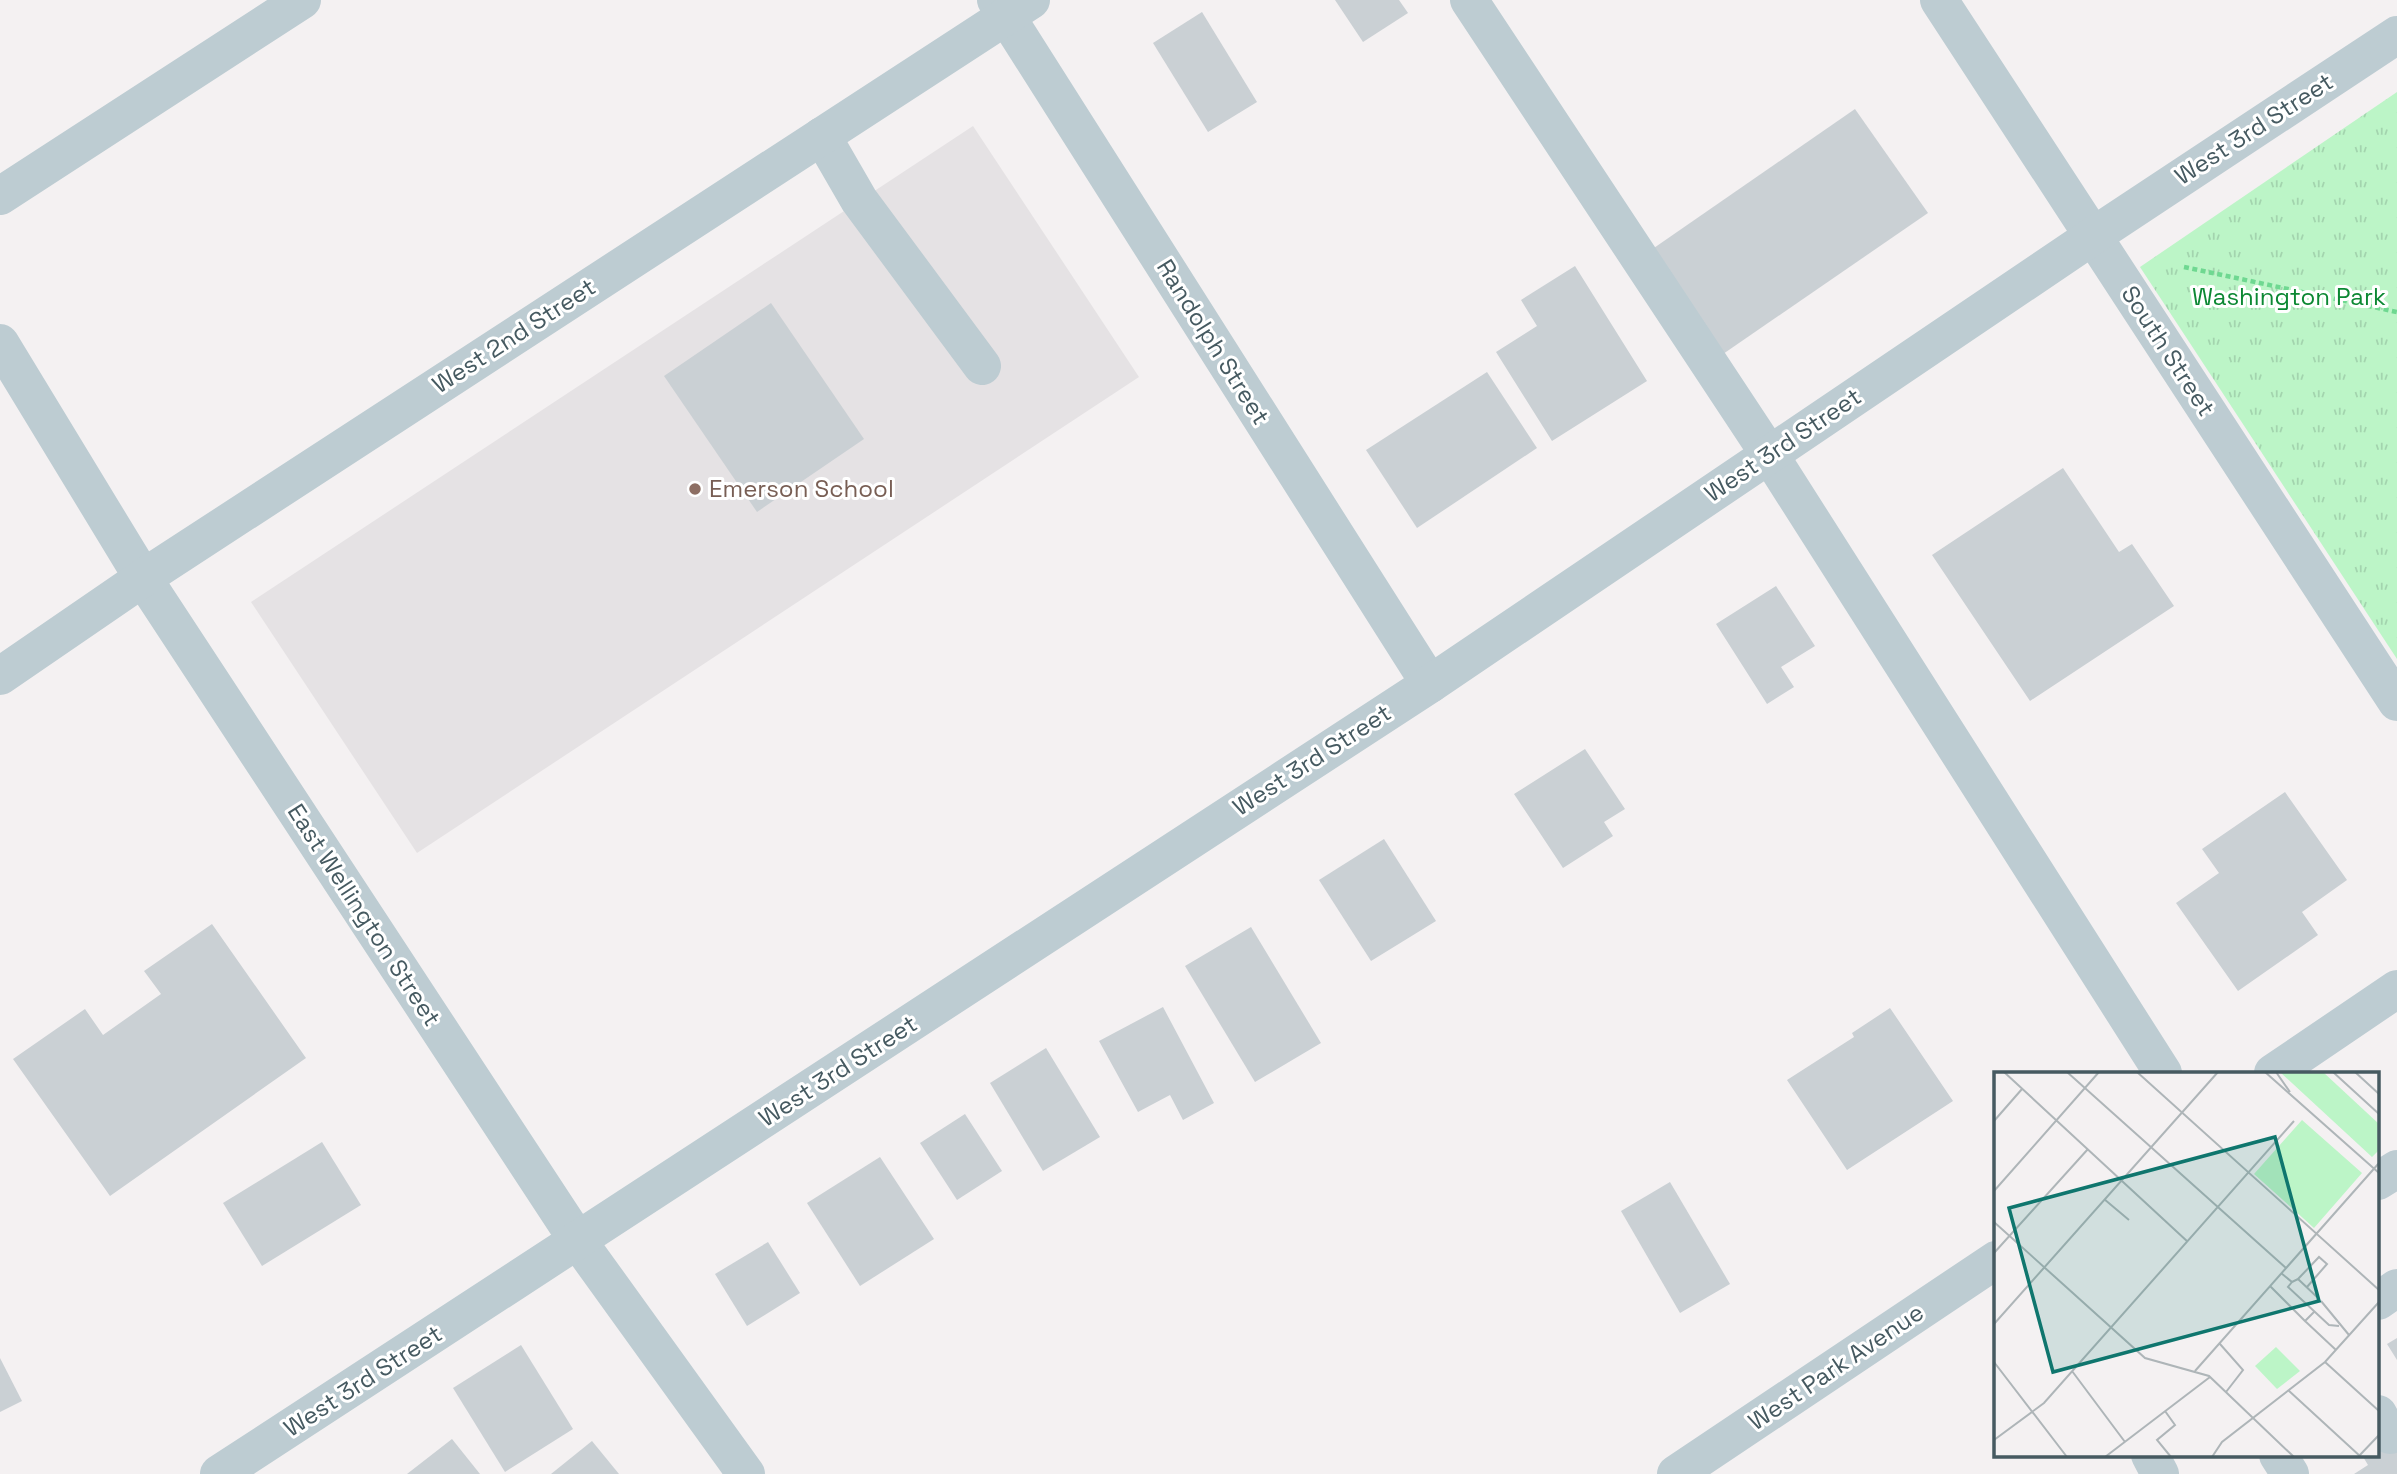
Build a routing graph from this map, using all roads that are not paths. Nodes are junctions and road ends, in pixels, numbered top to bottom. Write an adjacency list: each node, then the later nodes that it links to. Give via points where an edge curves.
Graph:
1 (302, 0): 7 (street)
2 (1469, 0): 11 (street)
3 (1939, 0): 8 (street, South Street)
4 (1011, 5): 6 (street, West 2nd Street); 14 (street, Randolph Street)
5 (2397, 35): 8 (street, West 3rd Street)
6 (822, 136): 10 (street, via 859,200); 12 (street, West 2nd Street)
7 (0, 196)
8 (2093, 236): 11 (street, West 3rd Street); 15 (street, South Street)
9 (0, 343): 12 (street, East Wellington Street)
10 (982, 366)
11 (1769, 454): 14 (street, West 3rd Street); 17 (street)
12 (143, 578): 13 (street, West 2nd Street); 21 (street, East Wellington Street)
13 (0, 676)
14 (1430, 684): 21 (street, West 3rd Street)
15 (2397, 702)
16 (2397, 989): 18 (street)
17 (2162, 1072)
18 (2274, 1072)
19 (2397, 1169): 20 (street)
20 (2380, 1180)
21 (578, 1241): 27 (street, West 3rd Street); 28 (street, East Wellington Street)
22 (1994, 1261): 29 (street, West Park Avenue)
23 (2397, 1288): 24 (street)
24 (2380, 1300)
25 (2151, 1456): 30 (street)
26 (2279, 1456): 31 (street)
27 (219, 1474)
28 (746, 1474)
29 (1676, 1474)
30 (2160, 1474)
31 (2290, 1474)

